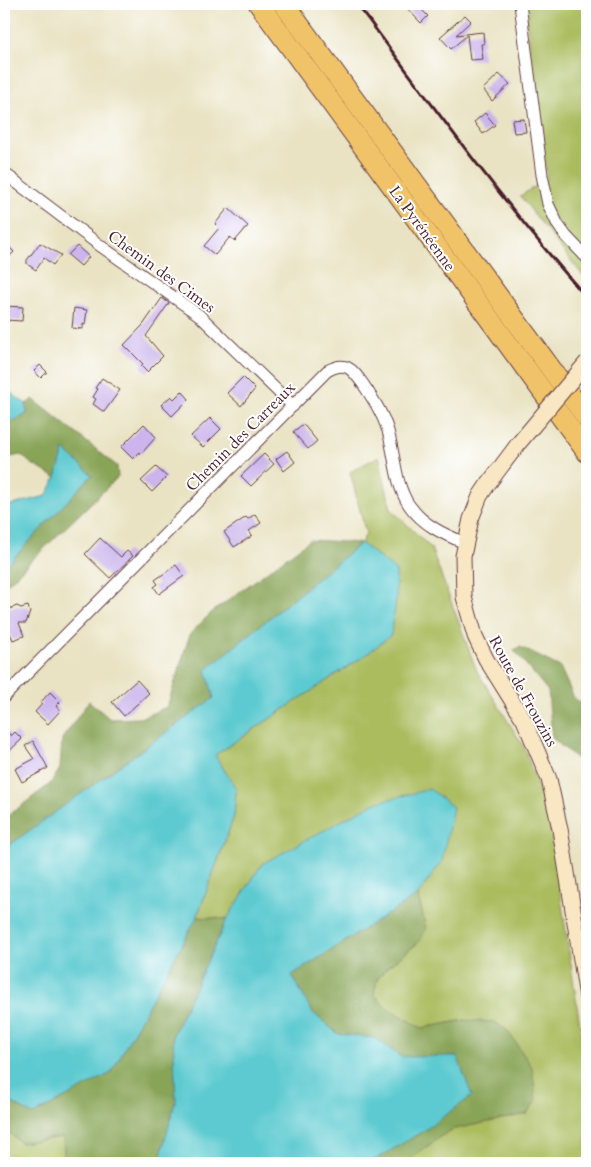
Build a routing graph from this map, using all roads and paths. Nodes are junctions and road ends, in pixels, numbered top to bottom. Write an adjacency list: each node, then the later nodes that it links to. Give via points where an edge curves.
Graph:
1 (259, 4): 9 (highway, La Pyrénéenne)
2 (284, 4): 8 (highway, La Pyrénéenne)
3 (520, 4): 5 (street, via 548,204 558,225)
4 (4, 173): 7 (street, Chemin des Cimes, via 199,315)
5 (587, 258)
6 (587, 362): 10 (main road, Route de Frouzins, bridge, via 518,444 480,496)
7 (293, 406): 10 (street, Chemin des Carreaux, via 327,371 336,366 354,370 381,413 403,494 409,505 432,528); 11 (street, Chemin des Carreaux)
8 (587, 418)
9 (587, 452)
10 (464, 543): 12 (main road, Route de Frouzins, via 462,584 470,625 486,659 524,720 554,796)
11 (4, 696)
12 (587, 997)

